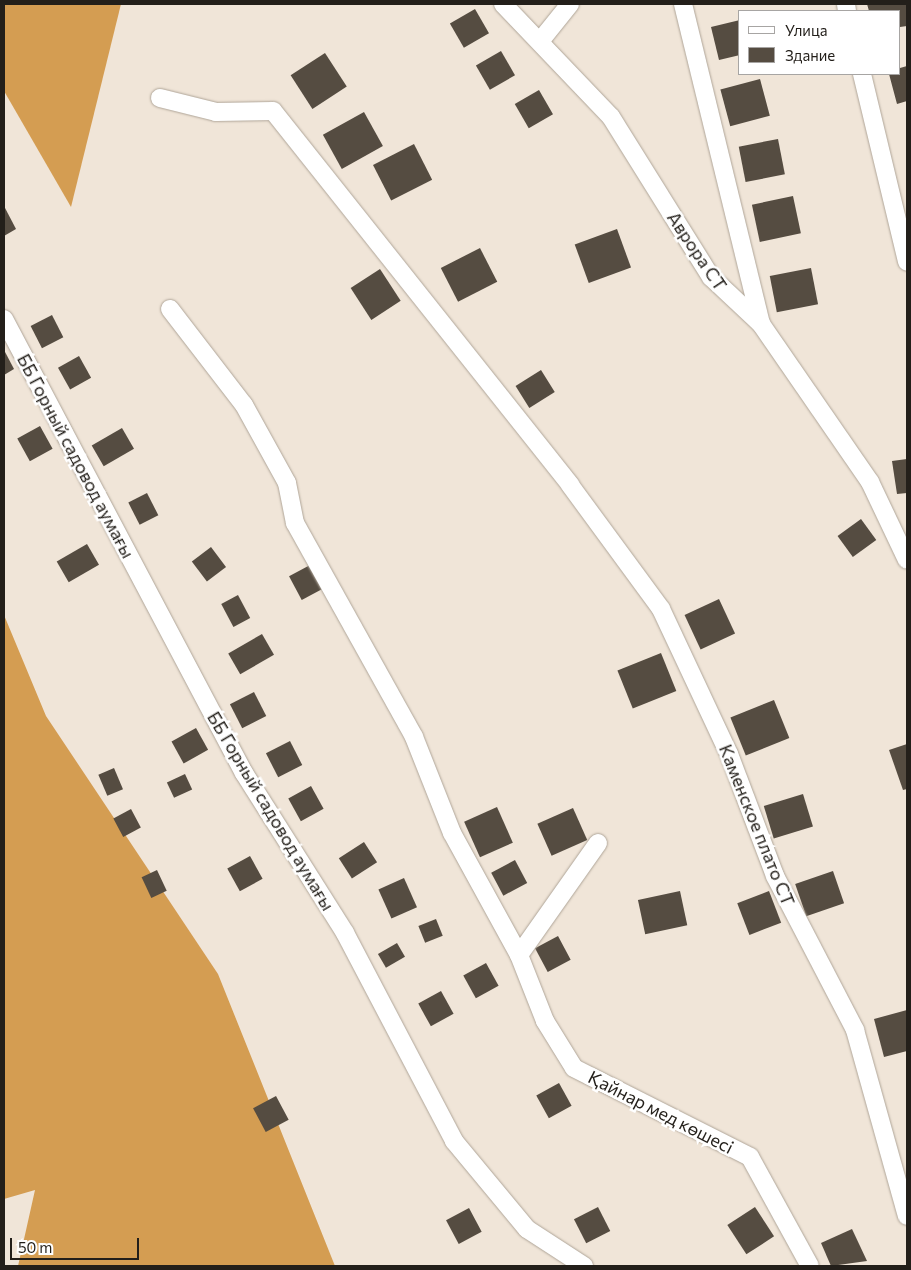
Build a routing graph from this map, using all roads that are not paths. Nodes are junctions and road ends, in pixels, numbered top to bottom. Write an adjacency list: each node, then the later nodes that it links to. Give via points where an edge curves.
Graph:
1 (502, 4): 4 (street, Аврора СТ, via 521,26)
2 (570, 4): 4 (street)
3 (683, 4): 10 (street)
4 (541, 40): 10 (street, Аврора СТ, via 611,117 711,277)
5 (862, 75): 7 (street)
6 (160, 98): 14 (street, Каменское плато СТ, via 216,112 273,111 570,485 660,608 729,754 775,876 854,1030)
7 (907, 262)
8 (170, 309): 13 (street, Қайнар мед көшесі, via 244,405 287,482 295,524 414,737 452,833)
9 (4, 319): 15 (street, ББ Горный садовод аумағы, via 244,773 345,934 454,1141 527,1230)
10 (761, 324): 11 (street, Аврора СТ, via 870,482)
11 (907, 560)
12 (598, 843): 13 (street)
13 (519, 955): 16 (street, Қайнар мед көшесі, via 545,1021 574,1068 750,1157)
14 (907, 1216)
15 (584, 1266)
16 (810, 1266)

